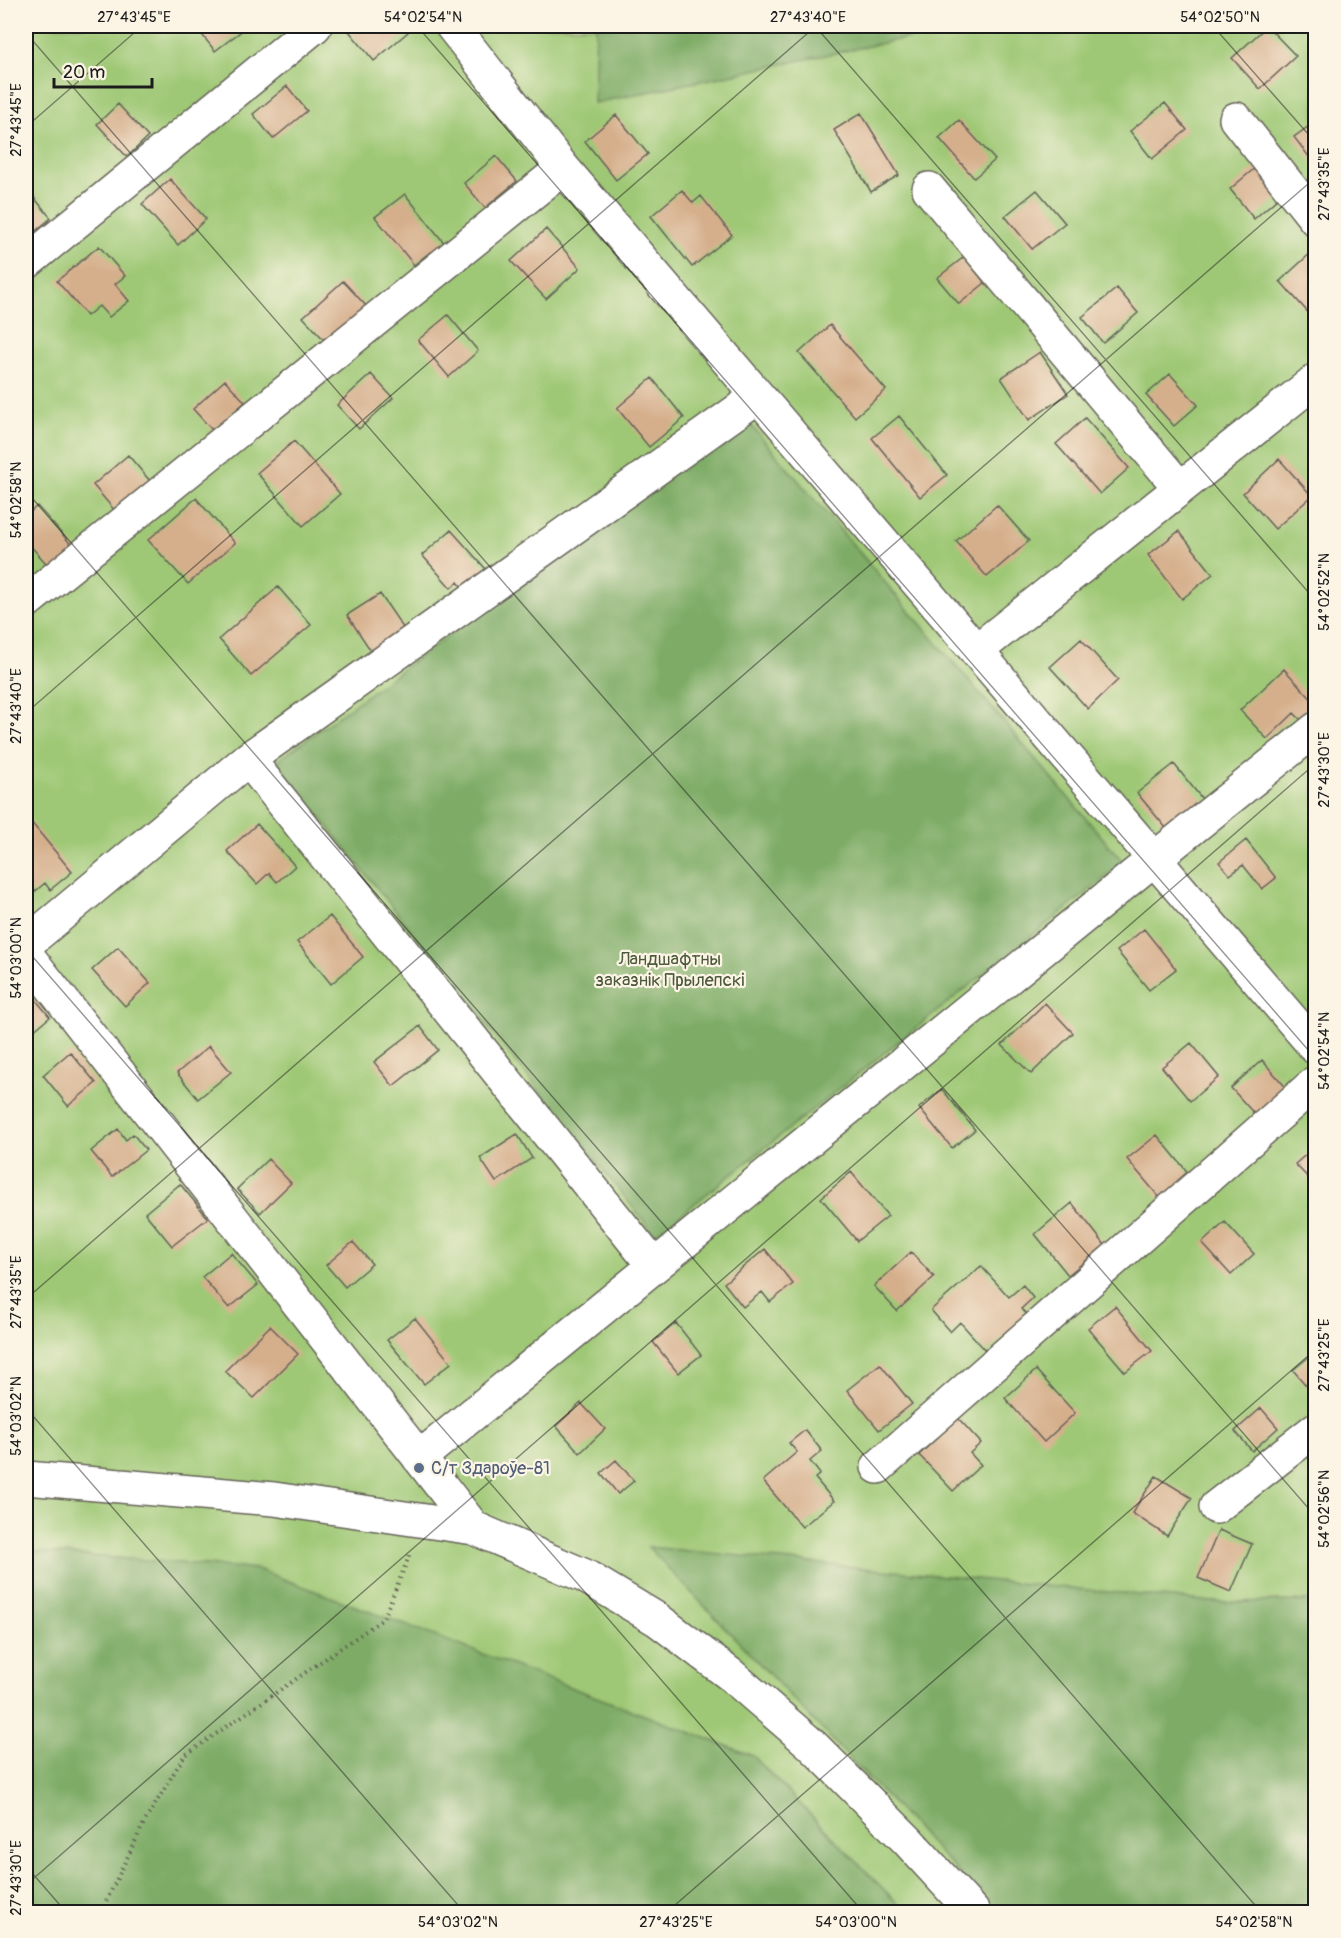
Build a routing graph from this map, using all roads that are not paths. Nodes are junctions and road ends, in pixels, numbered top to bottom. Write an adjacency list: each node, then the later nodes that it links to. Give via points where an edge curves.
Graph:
1 (315, 26): 7 (lane)
2 (452, 26): 4 (lane)
3 (1236, 119): 6 (lane)
4 (563, 168): 9 (lane); 11 (lane)
5 (929, 189): 10 (lane)
6 (1316, 220)
7 (26, 263)
8 (1316, 380): 10 (lane)
9 (757, 397): 12 (lane); 14 (lane)
10 (1180, 488): 12 (lane)
11 (26, 602)
12 (976, 651): 15 (lane)
13 (1316, 729): 15 (lane)
14 (248, 759): 16 (lane); 20 (lane)
15 (1154, 859): 18 (lane); 20 (lane)
16 (26, 944)
17 (26, 954): 22 (lane)
18 (1316, 1048)
19 (1316, 1082): 23 (lane)
20 (654, 1266): 22 (lane)
21 (1316, 1429): 25 (lane)
22 (419, 1458): 26 (lane)
23 (878, 1467)
24 (26, 1479): 26 (lane, via 274,1499)
25 (1216, 1507)
26 (474, 1528): 27 (lane, via 585,1576 658,1620 731,1675 812,1745)
27 (973, 1912)

